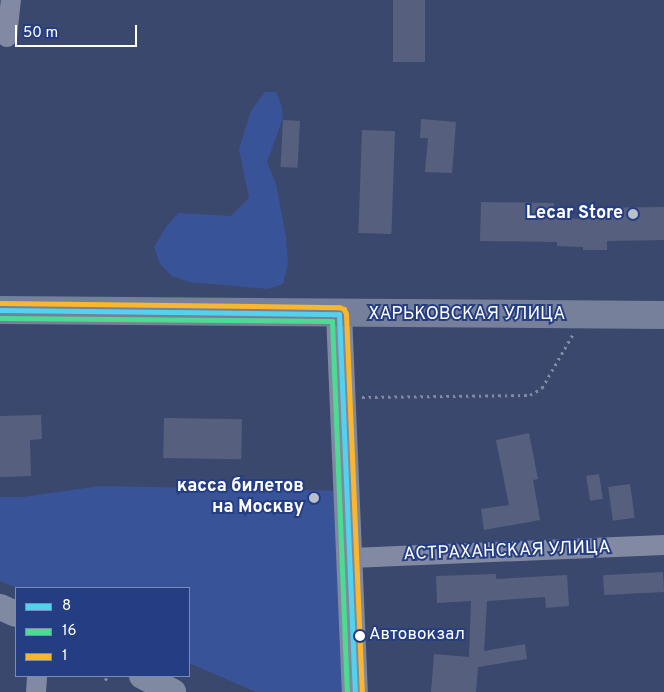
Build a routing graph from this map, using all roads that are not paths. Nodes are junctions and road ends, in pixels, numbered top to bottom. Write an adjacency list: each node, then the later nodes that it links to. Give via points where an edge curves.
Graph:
1 (11, 0): 2 (street)
2 (7, 37)
3 (0, 310): 4 (highway, ХАРЬКОВСКАЯ УЛИЦА)
4 (339, 314): 5 (highway, ХАРЬКОВСКАЯ УЛИЦА); 7 (main road)
5 (664, 315)
6 (664, 545): 7 (street, АСТРАХАНСКАЯ УЛИЦА)
7 (350, 558): 14 (main road)
8 (0, 607): 9 (main road)
9 (15, 614)
10 (36, 677): 12 (street)
11 (144, 677): 13 (main road)
12 (36, 692)
13 (173, 692)
14 (356, 692)

